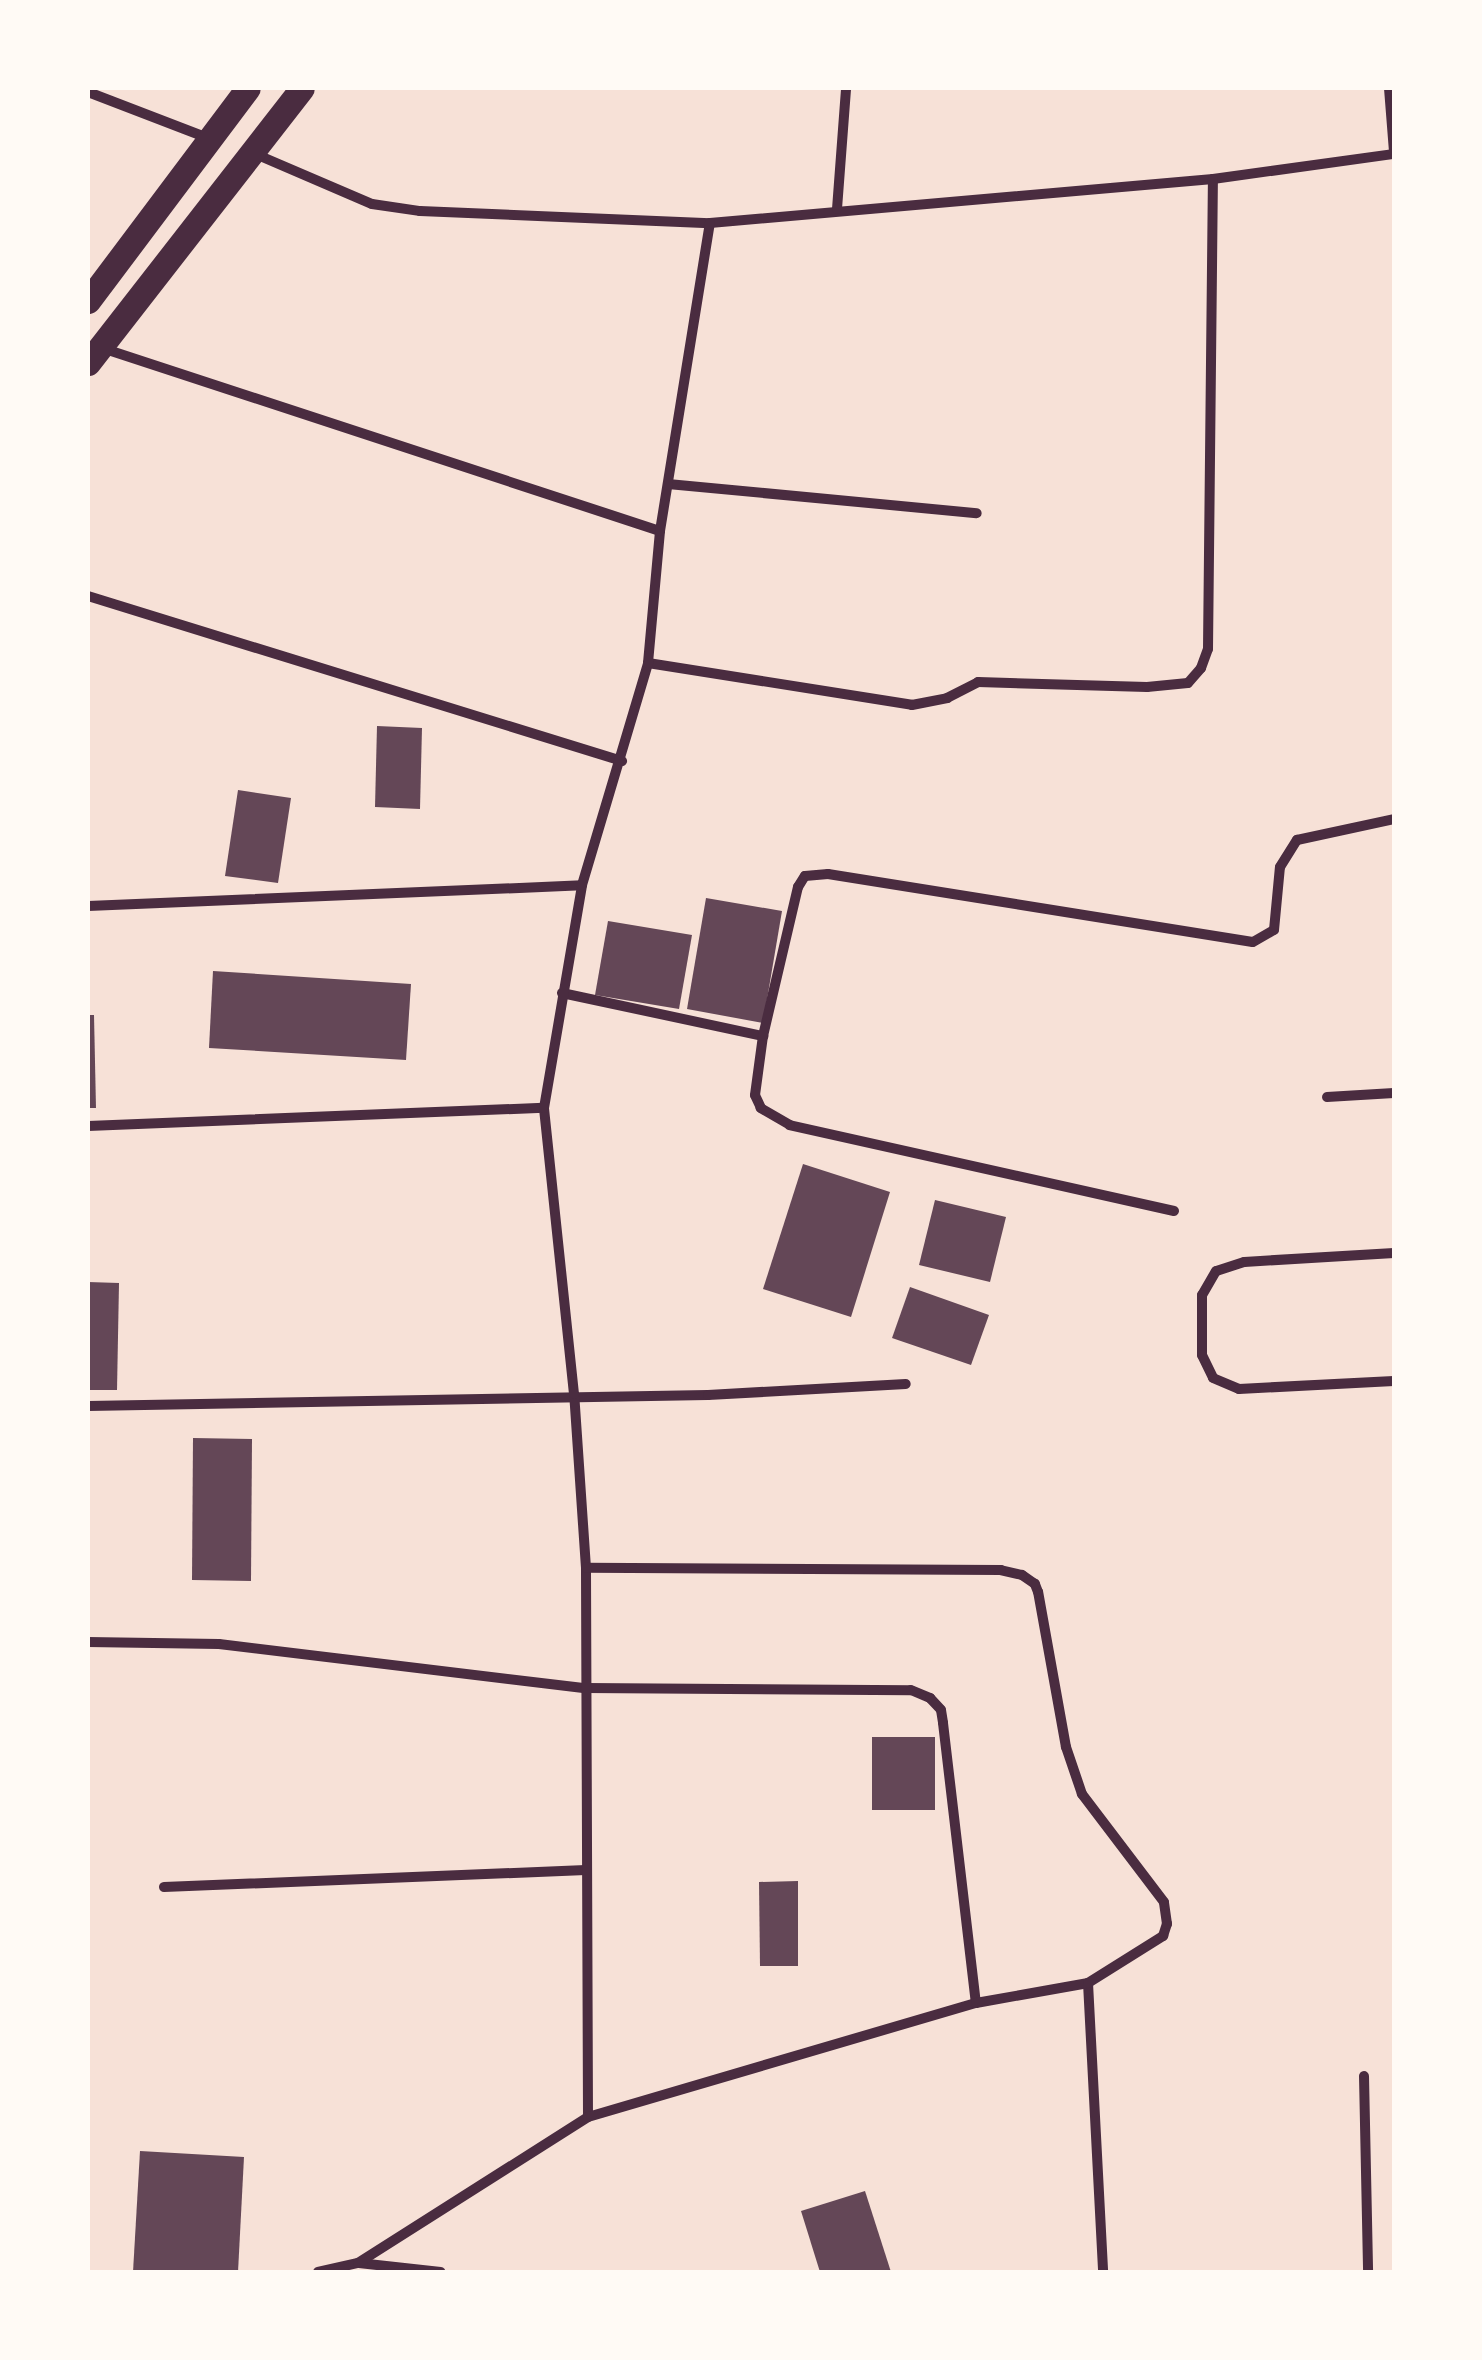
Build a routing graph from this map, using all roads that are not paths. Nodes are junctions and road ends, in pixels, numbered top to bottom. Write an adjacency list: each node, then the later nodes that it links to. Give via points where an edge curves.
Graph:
1 (248, 88): 6 (main road)
2 (302, 88): 7 (main road)
3 (846, 88): 10 (street)
4 (1388, 88): 8 (street)
5 (88, 92): 6 (street)
6 (212, 139): 12 (main road)
7 (252, 153): 11 (street, via 372,204 404,209); 13 (main road)
8 (1394, 153): 9 (street)
9 (1213, 179): 10 (street); 18 (street, via 1208,649 1188,683 978,682 912,705)
10 (838, 209): 11 (street)
11 (710, 223): 14 (street)
12 (88, 301)
13 (94, 356): 16 (street)
14 (668, 484): 15 (street); 16 (street)
15 (977, 513)
16 (660, 531): 18 (street)
17 (88, 596): 19 (street)
18 (648, 663): 19 (street)
19 (622, 762): 21 (street)
20 (1394, 819): 24 (street, via 1297,840 1280,867 1274,930 1253,942 828,874 805,876)
21 (582, 885): 22 (street); 23 (street)
22 (88, 906)
23 (562, 993): 24 (street); 27 (street)
24 (763, 1036): 29 (street, via 755,1095 775,1120)
25 (1394, 1093): 26 (street)
26 (1327, 1097)
27 (544, 1108): 28 (street); 33 (street)
28 (88, 1126)
29 (1174, 1211)
30 (1394, 1253): 31 (street, via 1244,1262 1216,1271 1202,1295 1202,1355 1213,1378 1239,1388)
31 (1394, 1381)
32 (906, 1384): 33 (street)
33 (574, 1394): 34 (street); 35 (street)
34 (88, 1406)
35 (586, 1568): 37 (street); 40 (street, via 1001,1570 1035,1584 1066,1747 1082,1794 1167,1913 1163,1936)
36 (88, 1642): 37 (street, via 219,1644)
37 (584, 1688): 38 (street); 41 (street, via 911,1690 930,1698 943,1723)
38 (586, 1870): 39 (street); 43 (street)
39 (164, 1887)
40 (1088, 1982): 41 (street); 47 (street)
41 (976, 2004): 43 (street)
42 (1364, 2076): 48 (street)
43 (588, 2117): 44 (street)
44 (358, 2262): 45 (street); 46 (street)
45 (318, 2272)
46 (441, 2272)
47 (1103, 2272)
48 (1368, 2272)

